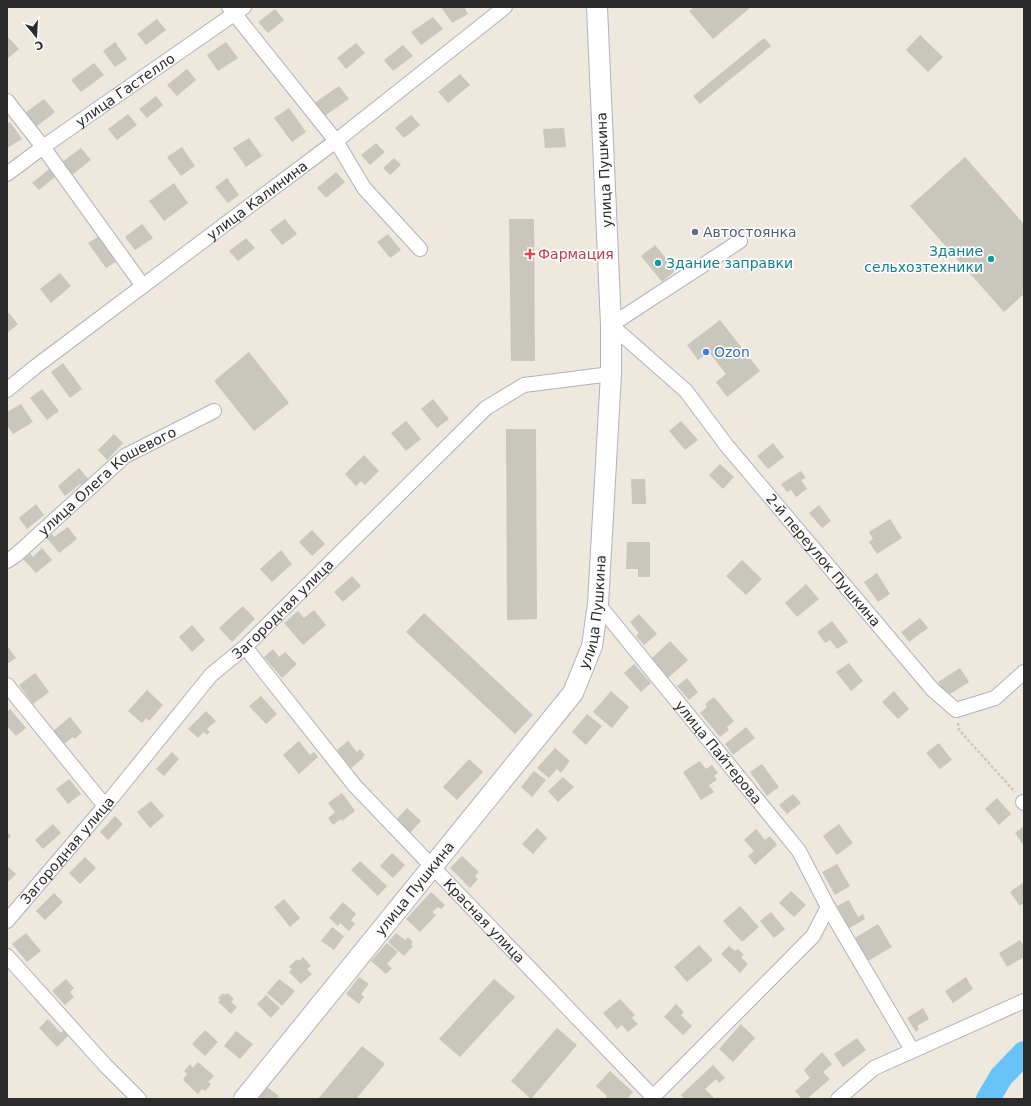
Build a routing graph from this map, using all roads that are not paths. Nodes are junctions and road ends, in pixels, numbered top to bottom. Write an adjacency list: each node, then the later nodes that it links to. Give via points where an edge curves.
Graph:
1 (505, 7): 5 (street, улица Калинина)
2 (596, 7): 11 (main road, улица Пушкина)
3 (236, 9): 5 (street); 6 (street, улица Гастелло)
4 (7, 101): 6 (street)
5 (336, 141): 9 (street, via 364,188); 10 (street, улица Калинина)
6 (43, 147): 7 (street, улица Гастелло); 10 (street)
7 (7, 174)
8 (740, 241): 11 (street)
9 (420, 248)
10 (143, 286): 13 (street, улица Калинина)
11 (611, 325): 12 (main road, улица Пушкина); 18 (street, 2-й переулок Пушкина, via 686,391 726,446 933,690 956,710 995,698)
12 (611, 374): 16 (main road, улица Пушкина); 17 (street, Загородная улица, via 524,385 486,408)
13 (7, 390)
14 (214, 411): 15 (street, улица Олега Кошевого, via 125,456)
15 (7, 561)
16 (598, 604): 21 (main road, улица Пушкина, via 592,646 574,693); 22 (street, улица Пайтерова, via 799,851)
17 (245, 647): 20 (street, Загородная улица, via 211,675); 21 (street, Красная улица, via 355,786)
18 (1024, 672)
19 (7, 684): 20 (street)
20 (105, 806): 23 (street, Загородная улица)
21 (434, 867): 27 (street, Красная улица); 29 (main road, улица Пушкина)
22 (828, 907): 26 (street, улица Пайтерова); 27 (street, via 814,936)
23 (7, 921)
24 (7, 956): 28 (street)
25 (1024, 1001): 26 (street)
26 (912, 1050): 30 (street, via 874,1068)
27 (653, 1098)
28 (139, 1099)
29 (244, 1099)
30 (838, 1099)

